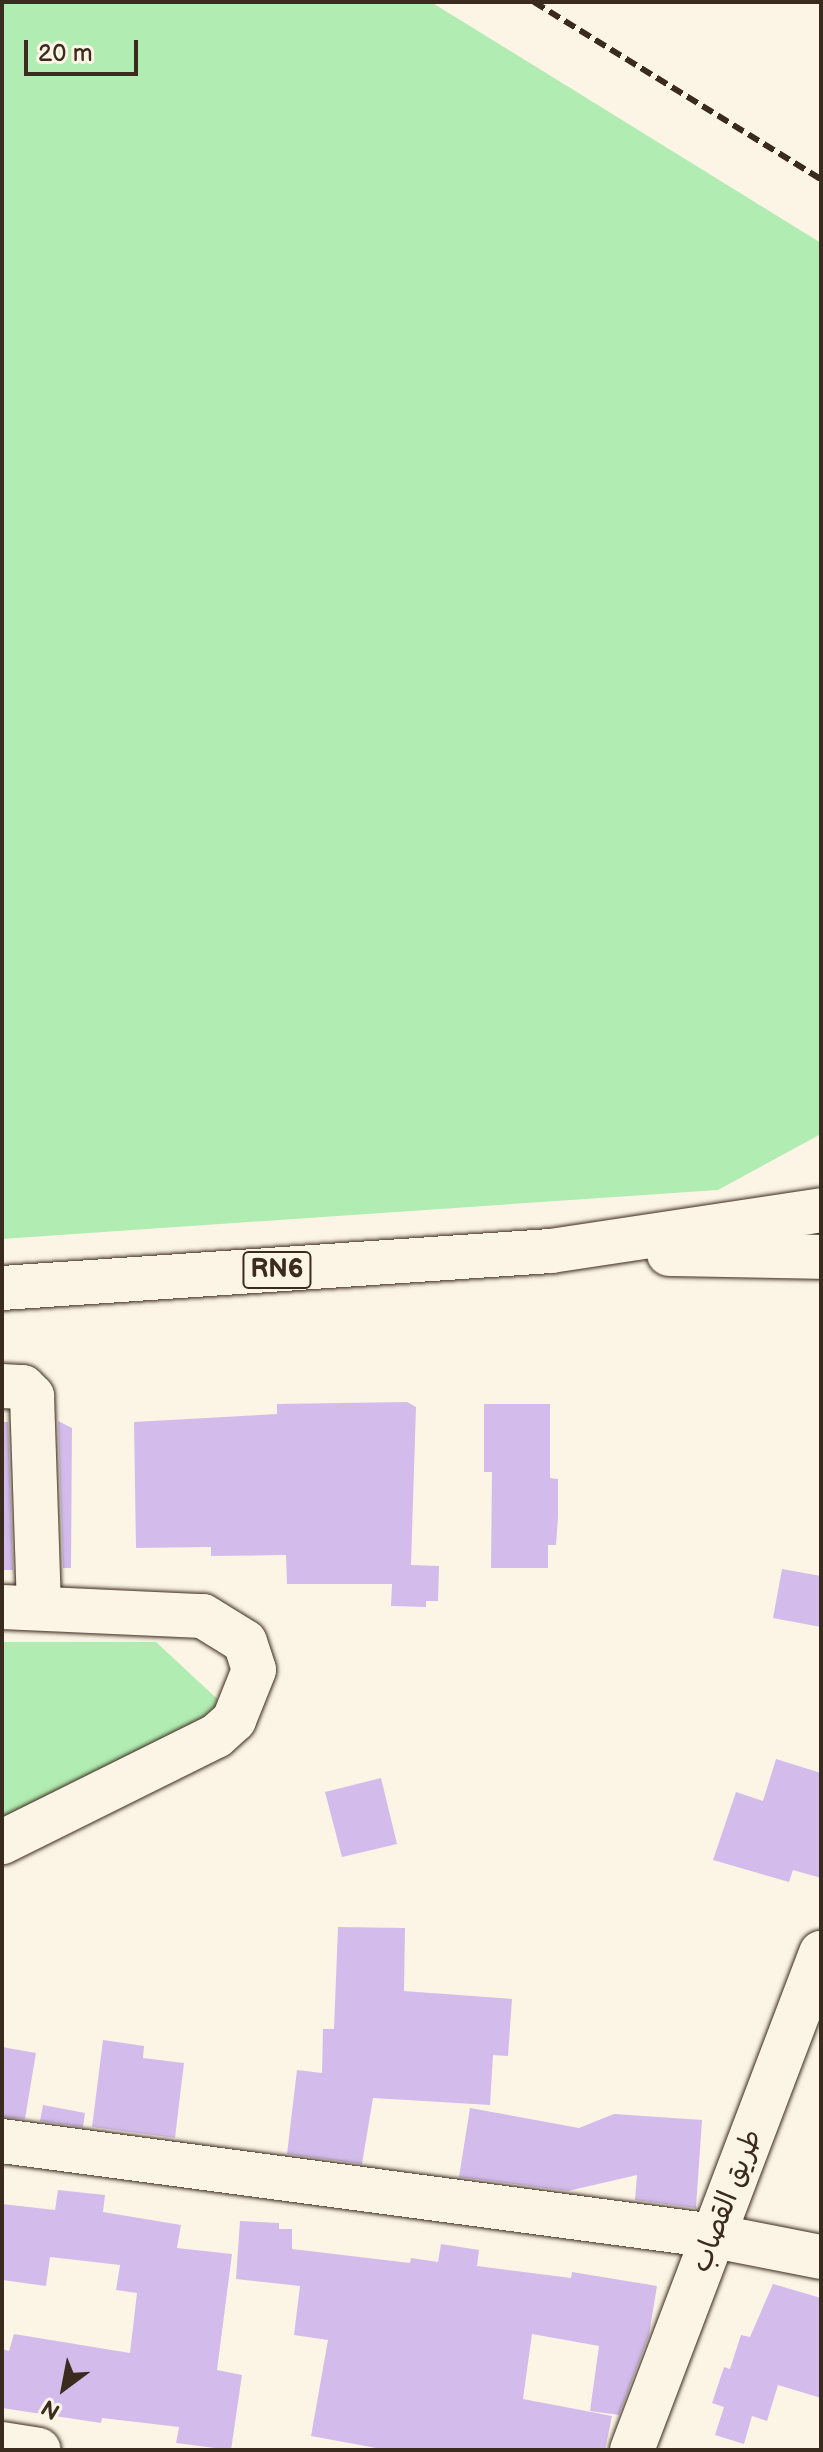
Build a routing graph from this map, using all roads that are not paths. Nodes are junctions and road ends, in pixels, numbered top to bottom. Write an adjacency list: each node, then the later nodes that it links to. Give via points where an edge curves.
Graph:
1 (821, 1210): 2 (street, RN6)
2 (551, 1251): 3 (street, RN6); 4 (street, RN6)
3 (821, 1257)
4 (2, 1288)
5 (2, 1386): 6 (street, via 23,1387 32,1396)
6 (20, 1608): 7 (street, via 203,1616 245,1642 254,1670 234,1720 216,1736)
7 (2, 1842)
8 (821, 1953): 10 (street, طريق القصاب)
9 (2, 2141): 10 (street)
10 (714, 2236): 11 (street); 14 (street, طريق القصاب)
11 (821, 2257)
12 (2, 2444): 13 (street)
13 (39, 2450)
14 (632, 2450)

